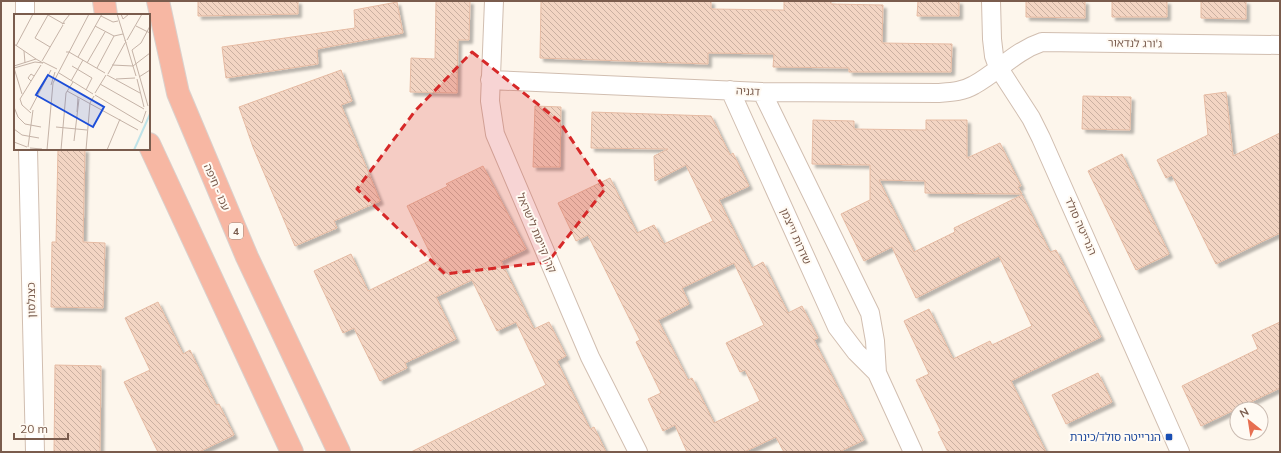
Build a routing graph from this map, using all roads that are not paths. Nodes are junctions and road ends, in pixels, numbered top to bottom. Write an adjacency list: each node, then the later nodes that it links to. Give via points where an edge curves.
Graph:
1 (25, 1): 6 (street)
2 (104, 1): 7 (highway)
3 (158, 1): 18 (highway, עכו - חיפה / 4, via 178,93 248,257)
4 (494, 1): 10 (street, קרן קיימת לישראל)
5 (991, 1): 9 (street, הנרייטה סולד, via 992,39)
6 (25, 14)
7 (106, 14)
8 (1280, 45): 9 (street, ג'ורג לנדאור, via 1042,42 1024,49)
9 (998, 67): 12 (street, דגניה, via 973,85 957,92); 21 (street, הנרייטה סולד, via 1041,138)
10 (490, 80): 11 (street, דגניה); 19 (street, קרן קיימת לישראל, via 491,115 496,134 590,357)
11 (730, 90): 12 (street, דגניה); 15 (street, שדרות וייצמן, via 837,327 856,352)
12 (762, 92): 15 (street, שדרות וייצמן, via 870,313)
13 (150, 146): 17 (highway)
14 (28, 150): 16 (street, כצנלסון)
15 (877, 373): 20 (street, שדרות וייצמן)
16 (35, 452)
17 (292, 452)
18 (339, 452)
19 (638, 452)
20 (913, 452)
21 (1180, 452)

